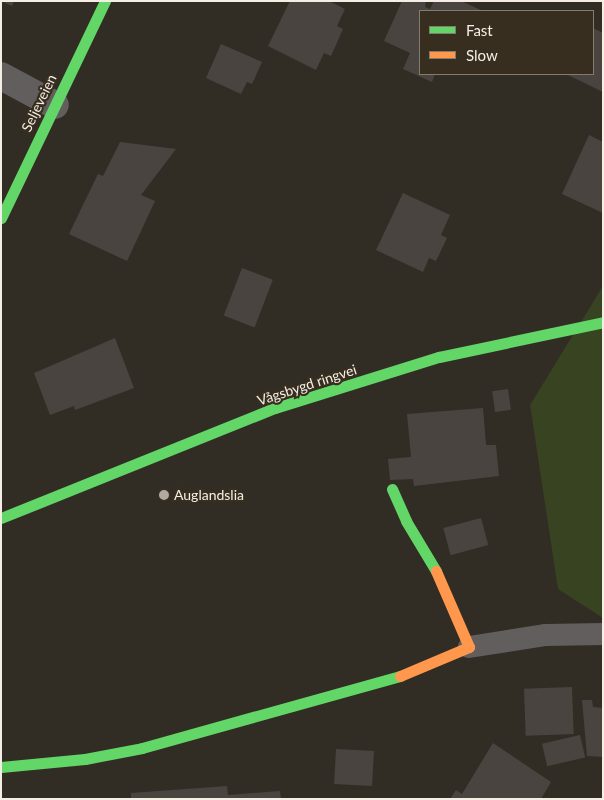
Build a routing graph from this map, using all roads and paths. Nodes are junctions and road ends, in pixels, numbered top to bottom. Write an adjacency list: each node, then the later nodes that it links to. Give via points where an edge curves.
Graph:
1 (105, 1): 3 (street, Seljeveien)
2 (1, 76): 3 (street)
3 (55, 105): 4 (street, Seljeveien)
4 (1, 218)
5 (603, 322): 7 (street, Vågsbygd ringvei, via 439,357 275,408)
6 (392, 489): 9 (street, via 444,585)
7 (1, 518)
8 (603, 634): 9 (lane, via 546,635)
9 (469, 647): 10 (street, via 377,684 142,748 85,759)
10 (1, 767)

